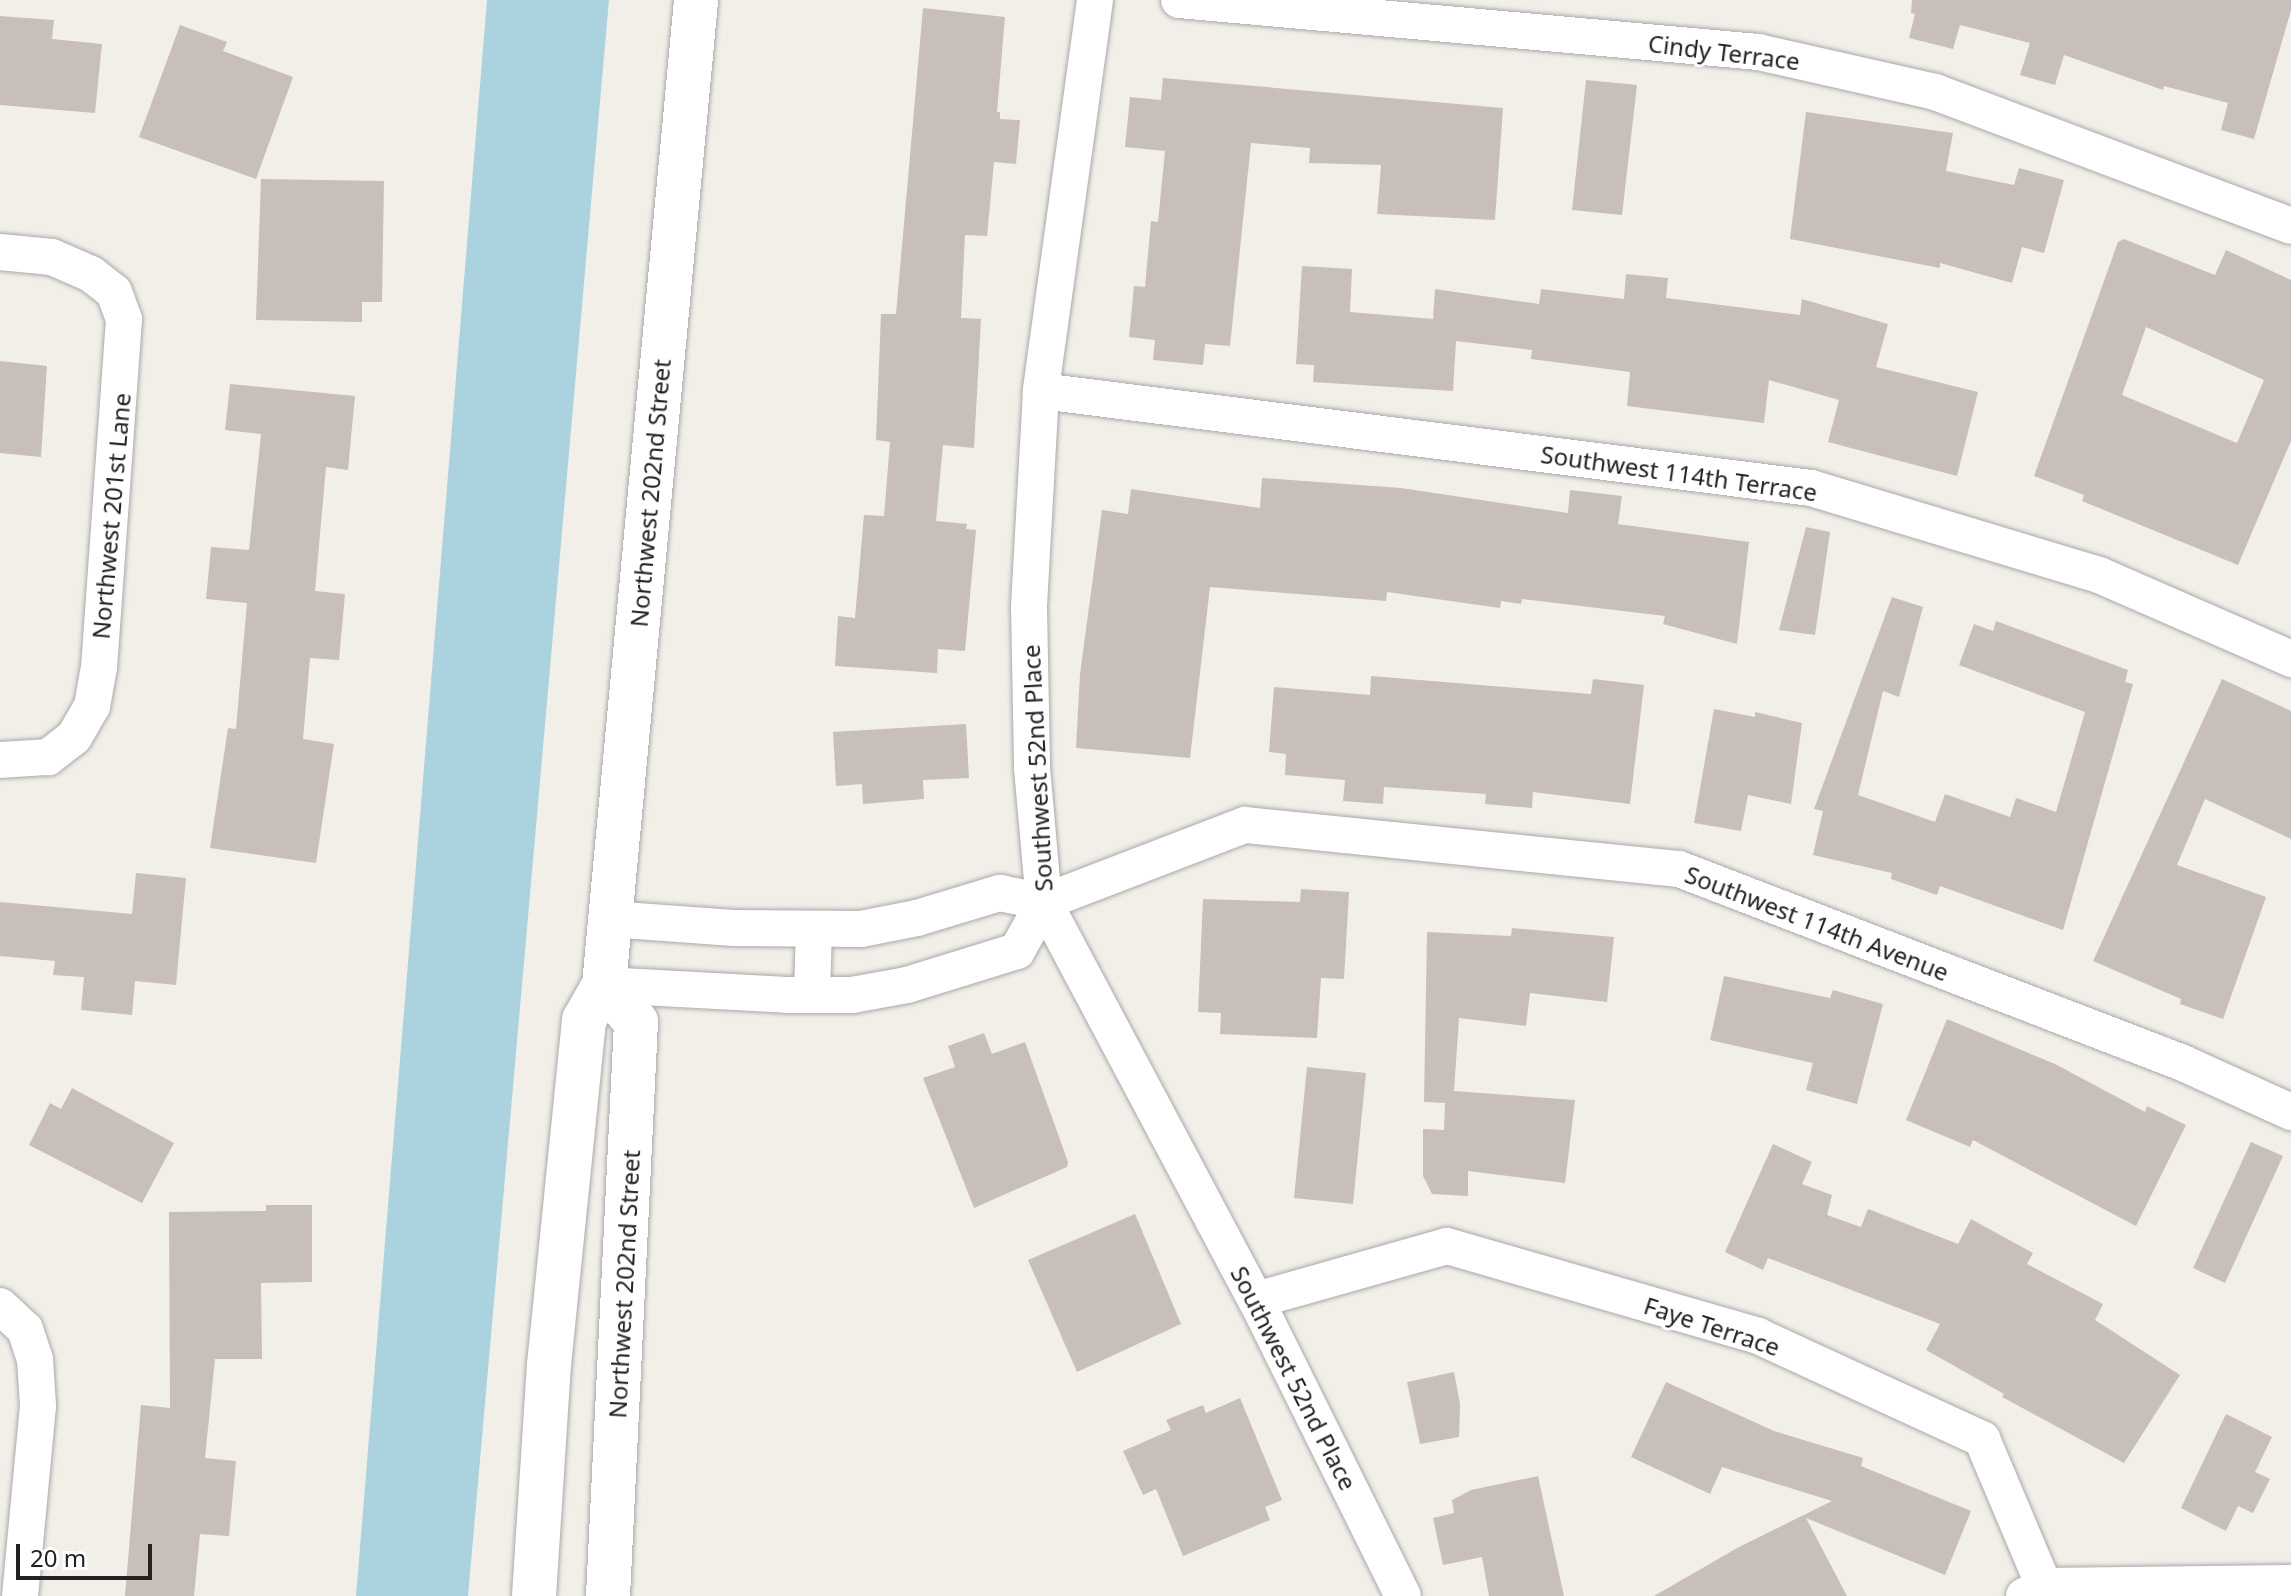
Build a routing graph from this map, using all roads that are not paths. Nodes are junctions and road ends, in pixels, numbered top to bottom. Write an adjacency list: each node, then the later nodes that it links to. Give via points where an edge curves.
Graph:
1 (696, 0): 11 (street, Northwest 202nd Street)
2 (1095, 0): 6 (street, Southwest 52nd Place)
3 (1179, 0): 4 (street, Cindy Terrace, via 1758,52 1935,92)
4 (2291, 226)
5 (0, 252): 8 (street, Northwest 201st Lane, via 52,257 91,274 114,292 124,319 92,706 74,737 48,757)
6 (1041, 391): 7 (street, Southwest 114th Terrace, via 1811,488 2099,575); 9 (street, Southwest 52nd Place, via 1029,607 1032,768)
7 (2291, 659)
8 (0, 760)
9 (1044, 902): 10 (street, via 1000,893); 13 (street, via 1017,951); 16 (street, Southwest 114th Avenue, via 1245,825 1679,869 2183,1063); 17 (street, Southwest 52nd Place)
10 (917, 918): 12 (street, via 861,929); 13 (street)
11 (609, 919): 12 (street); 14 (street, Northwest 202nd Street)
12 (814, 929): 15 (street)
13 (932, 977): 15 (street, via 852,995)
14 (604, 985): 15 (street); 22 (street, Northwest 202nd Street, via 584,1020 549,1365); 23 (street, Northwest 202nd Street, via 636,1022)
15 (812, 995)
16 (2291, 1112)
17 (1256, 1300): 20 (street, Faye Terrace, via 1447,1246 1758,1336 1982,1439); 24 (street, Southwest 52nd Place)
18 (13, 1318): 21 (street, via 35,1359 38,1406)
19 (2291, 1583): 20 (street)
20 (2034, 1591)
21 (20, 1596)
22 (534, 1596)
23 (608, 1596)
24 (1403, 1596)

